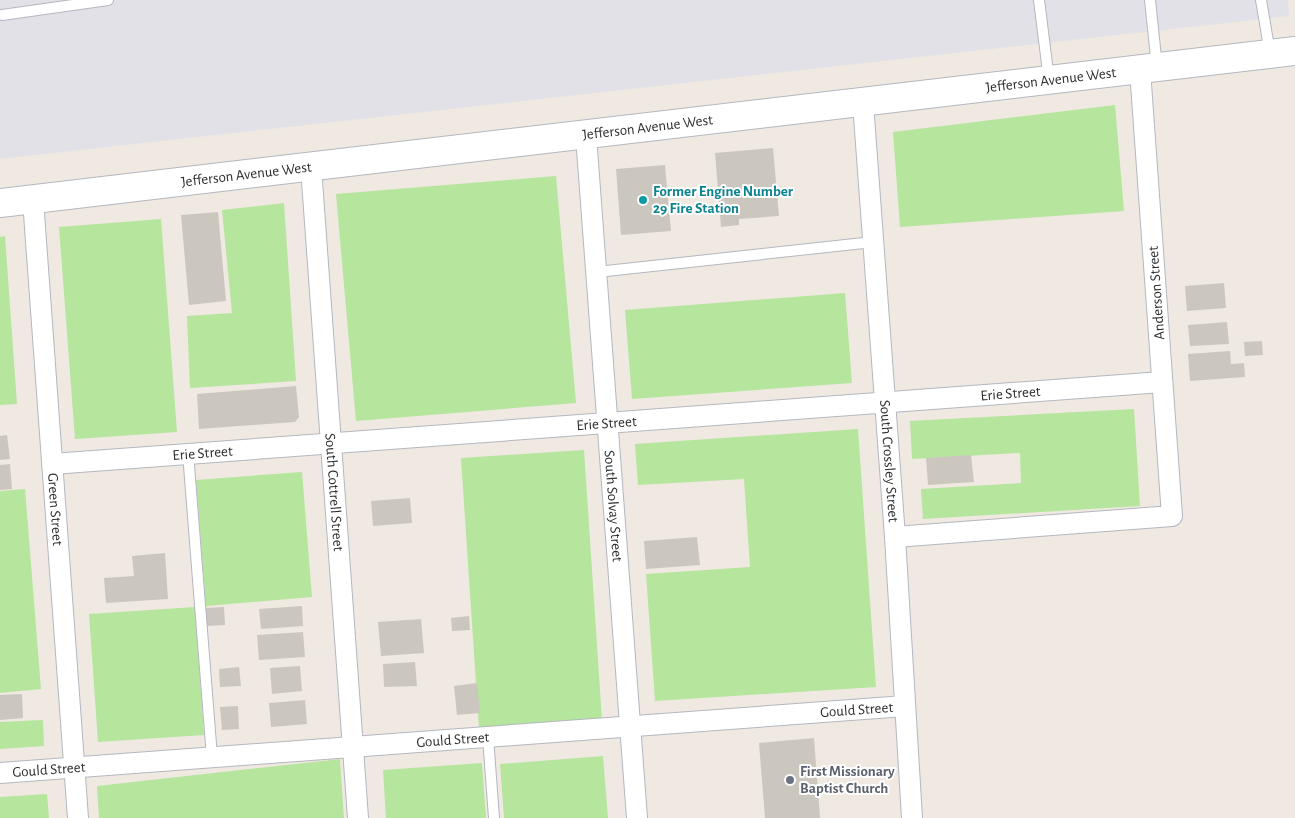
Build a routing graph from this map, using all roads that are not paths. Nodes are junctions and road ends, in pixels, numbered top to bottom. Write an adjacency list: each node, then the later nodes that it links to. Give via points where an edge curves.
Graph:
1 (108, 0): 5 (lane)
2 (1039, 0): 8 (lane)
3 (1150, 0): 7 (lane)
4 (1261, 0): 6 (lane)
5 (2, 15)
6 (1283, 53): 7 (main road, Jefferson Avenue West)
7 (1149, 69): 8 (main road, Jefferson Avenue West); 16 (street, Anderson Street)
8 (1049, 81): 9 (main road, Jefferson Avenue West)
9 (863, 103): 10 (main road, Jefferson Avenue West); 14 (street, South Crossley Street)
10 (586, 136): 11 (main road, Jefferson Avenue West); 15 (street, South Solvay Street)
11 (310, 167): 12 (main road, Jefferson Avenue West); 19 (street, South Cottrell Street)
12 (33, 200): 13 (main road, Jefferson Avenue West); 21 (street, Green Street)
13 (0, 203)
14 (874, 242): 15 (lane); 17 (street, South Crossley Street)
15 (596, 272): 18 (street, South Solvay Street)
16 (1162, 382): 17 (street, Erie Street); 22 (street, Anderson Street, via 1172,516)
17 (885, 401): 18 (street, Erie Street); 22 (street, South Crossley Street)
18 (608, 421): 19 (street, Erie Street); 24 (street, South Solvay Street)
19 (330, 442): 20 (street, Erie Street); 26 (street, South Cottrell Street)
20 (188, 453): 21 (street, Erie Street); 27 (lane)
21 (52, 464): 28 (street, Green Street)
22 (895, 537): 23 (street, South Crossley Street)
23 (905, 706): 24 (street, Gould Street); 34 (street, South Crossley Street)
24 (631, 726): 25 (street, Gould Street); 33 (street, South Solvay Street)
25 (488, 737): 26 (street, Gould Street); 32 (lane)
26 (352, 747): 27 (street, Gould Street); 31 (street, South Cottrell Street)
27 (212, 757): 28 (street, Gould Street)
28 (74, 767): 29 (street, Gould Street); 30 (street, Green Street)
29 (0, 773)
30 (78, 818)
31 (358, 818)
32 (494, 818)
33 (637, 818)
34 (912, 818)

